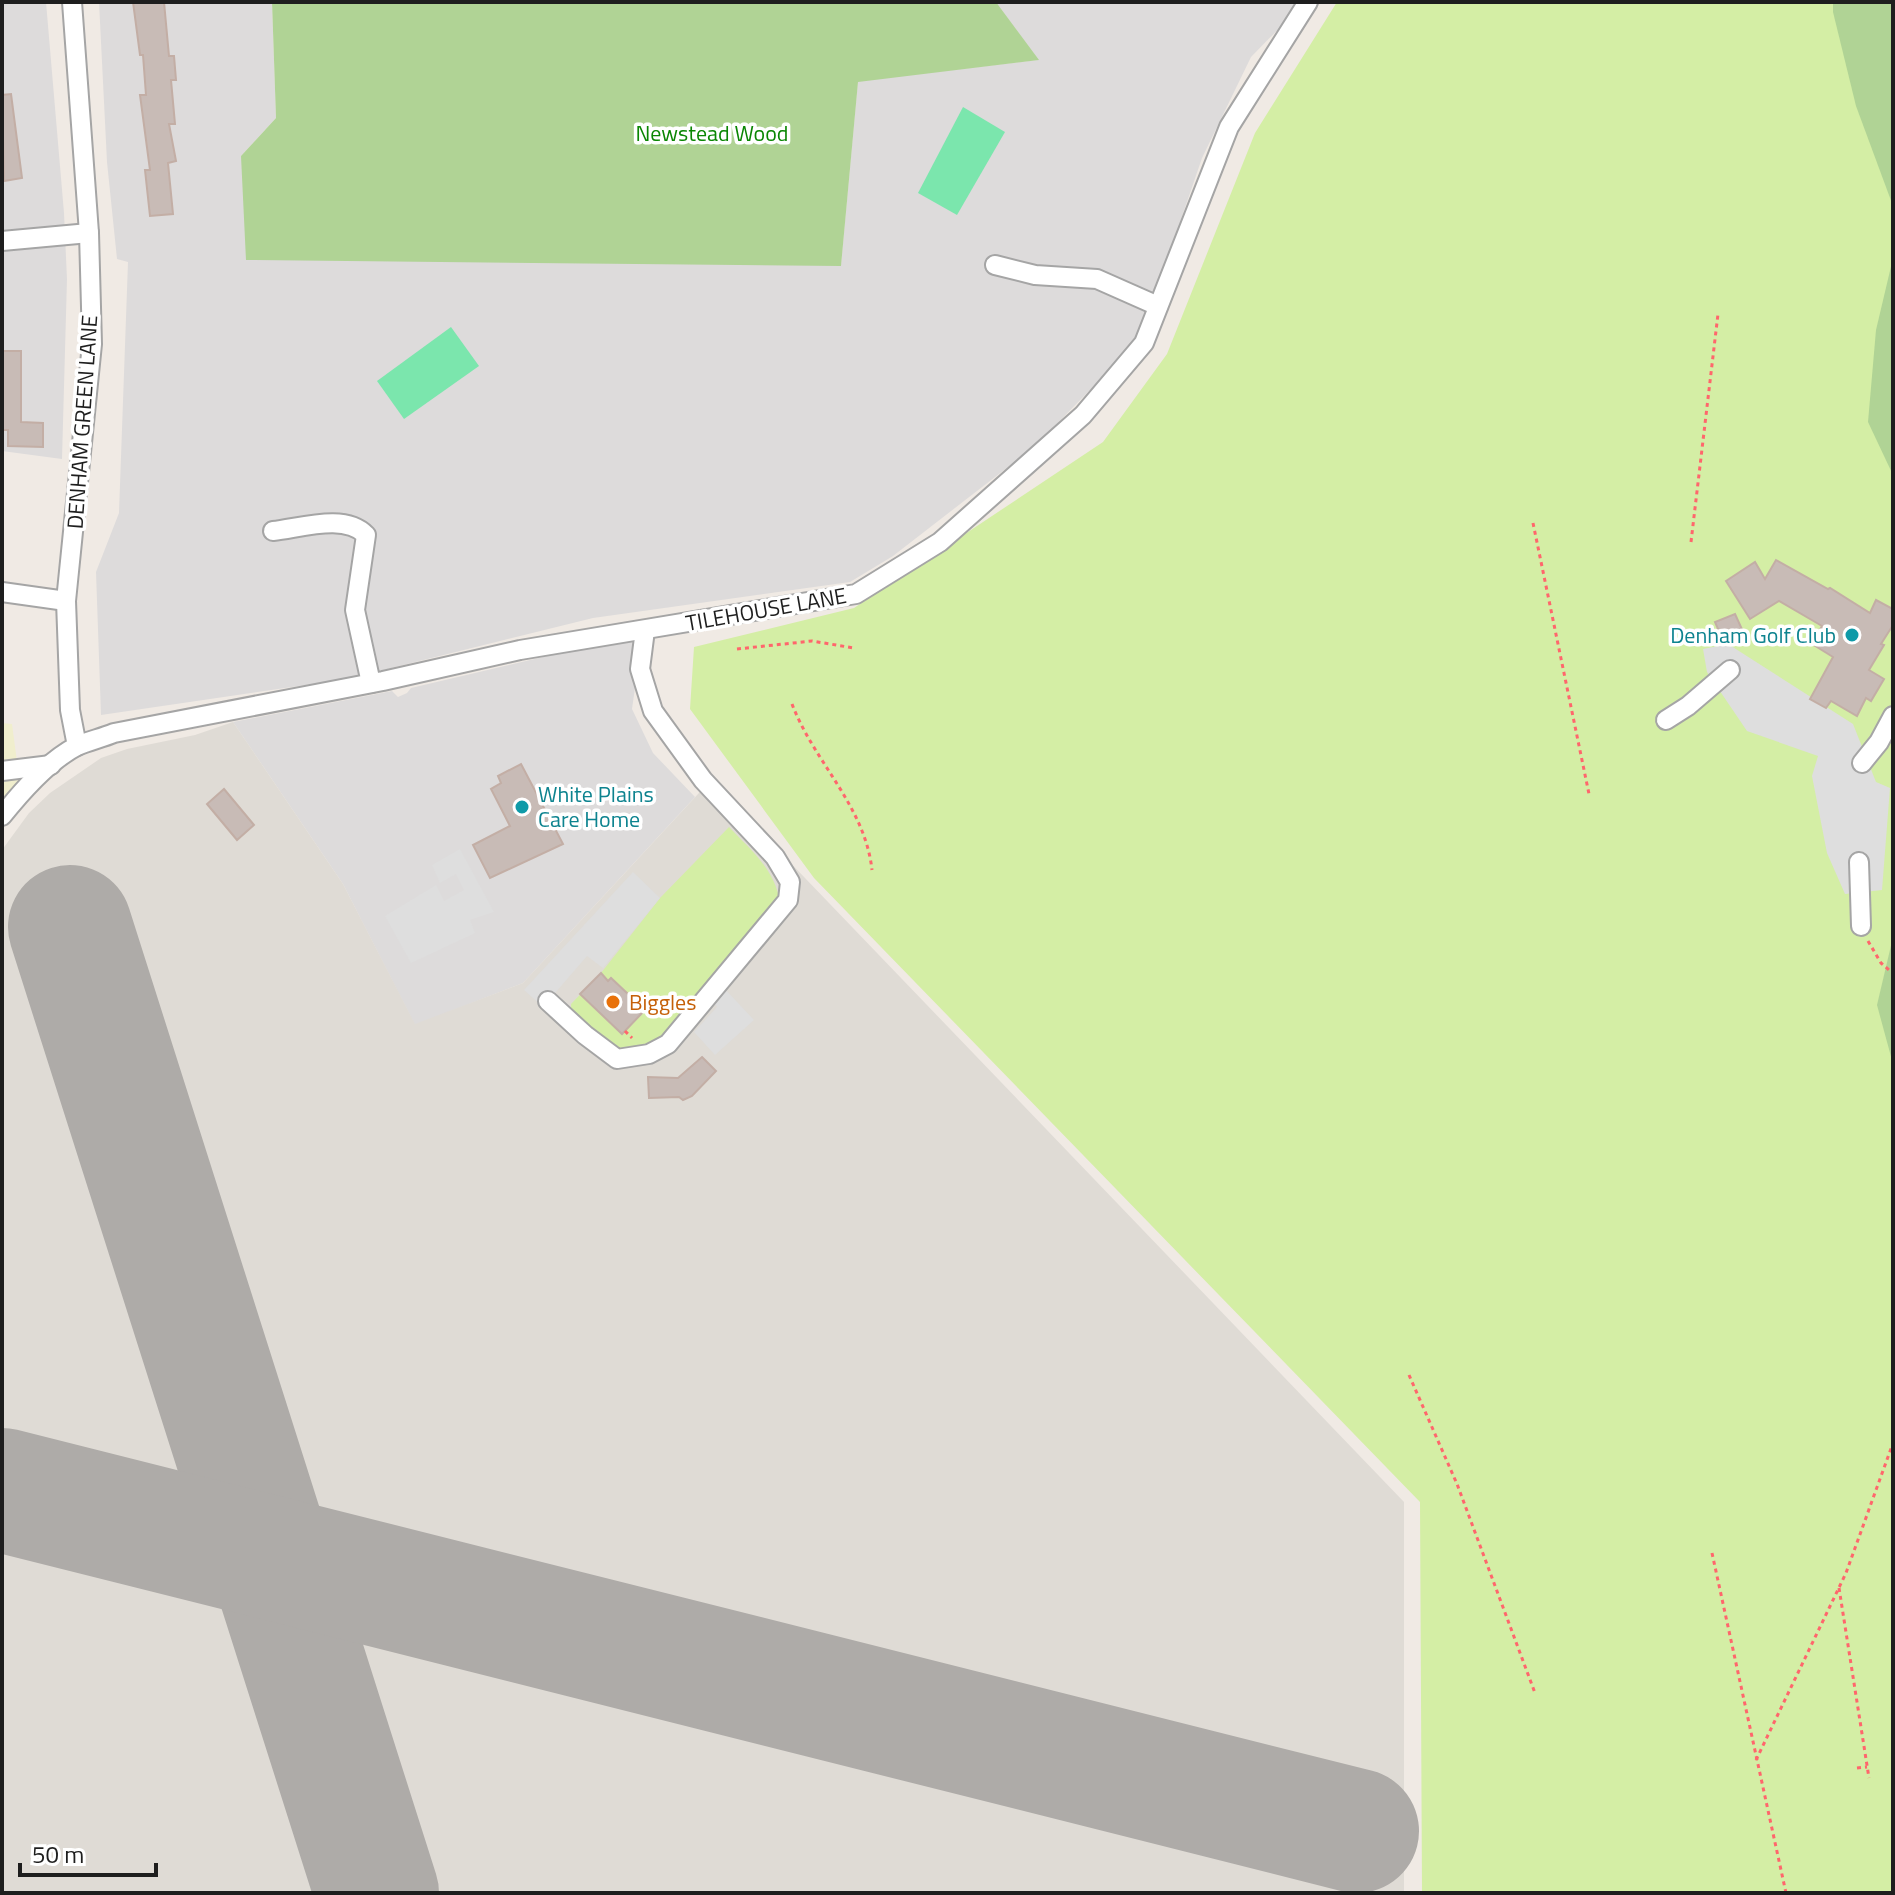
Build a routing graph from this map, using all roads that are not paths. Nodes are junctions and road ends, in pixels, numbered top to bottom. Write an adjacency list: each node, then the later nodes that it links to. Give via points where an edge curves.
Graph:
1 (72, 2): 3 (street, DENHAM GREEN LANE)
2 (1308, 2): 6 (street, TILEHOUSE LANE, via 1229,127)
3 (89, 233): 4 (street); 9 (street, DENHAM GREEN LANE, via 92,344)
4 (2, 241)
5 (995, 265): 6 (street, via 1035,275 1097,279)
6 (1158, 306): 10 (street, TILEHOUSE LANE, via 1144,343 1083,415 940,542 856,594)
7 (273, 531): 12 (street, via 342,523 366,535 355,610)
8 (2, 592): 9 (street)
9 (66, 601): 15 (street, DENHAM GREEN LANE, via 70,710)
10 (645, 630): 12 (street, TILEHOUSE LANE, via 520,650); 22 (street, via 640,669 653,711 703,780 775,857 790,882 788,900 718,996 668,1044 649,1054 617,1059)
11 (1730, 670): 14 (street)
12 (371, 683): 15 (street, TILEHOUSE LANE, via 114,733)
13 (1893, 716): 16 (street)
14 (1666, 720)
15 (77, 746): 17 (street, TILEHOUSE LANE)
16 (1862, 763)
17 (51, 765): 18 (street); 19 (street, TILEHOUSE LANE)
18 (2, 771)
19 (2, 816)
20 (1859, 862): 21 (street)
21 (1861, 926)
22 (548, 1001)

